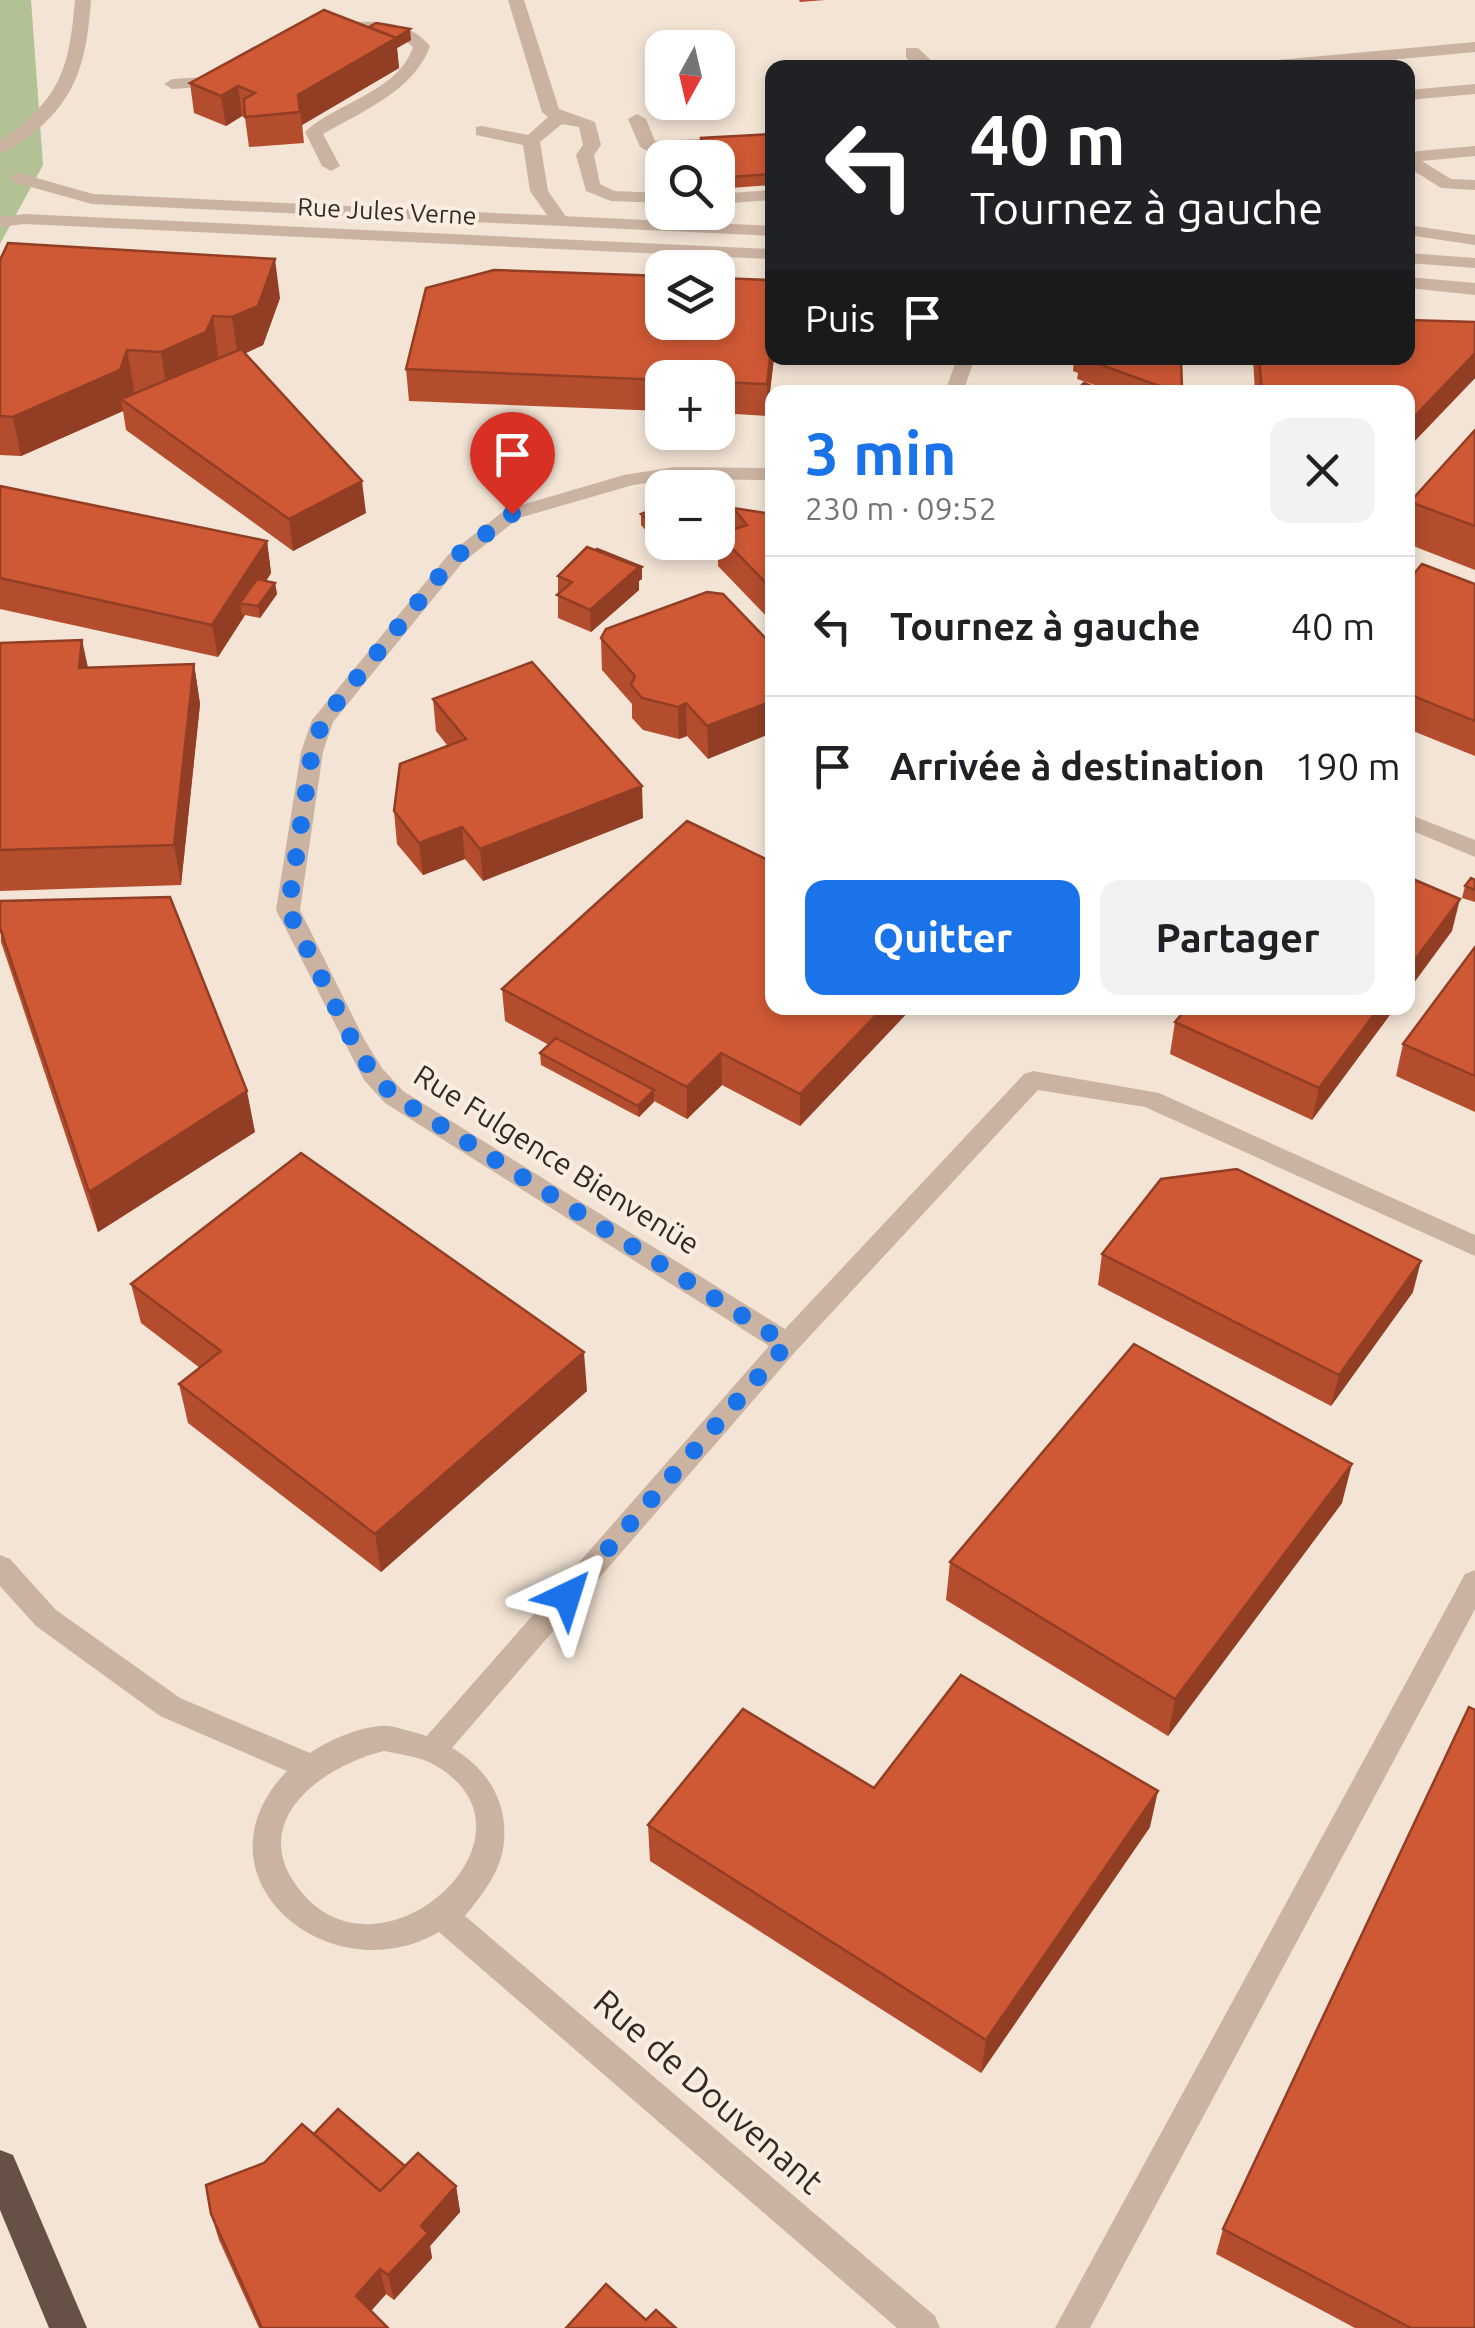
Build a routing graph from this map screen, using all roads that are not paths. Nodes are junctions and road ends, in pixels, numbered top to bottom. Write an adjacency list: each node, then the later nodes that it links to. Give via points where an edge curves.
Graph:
1 (83, 0): 16 (street, via 78,67 45,119)
2 (516, 0): 10 (street, via 525,48)
3 (317, 37): 19 (street, via 349,27 380,28 422,46 408,72 314,132)
4 (1475, 46): 5 (street)
5 (1330, 60)
6 (251, 79): 7 (street)
7 (172, 84)
8 (1475, 89): 9 (street)
9 (1415, 93)
10 (558, 118): 14 (street); 23 (street, via 586,122 592,187 612,196)
11 (637, 119): 13 (street, via 649,147)
12 (482, 131): 14 (street)
13 (765, 140)
14 (530, 142): 26 (street, via 539,191)
15 (1475, 152): 17 (street)
16 (0, 153): 20 (street)
17 (1415, 158)
18 (1415, 163): 21 (street, via 1447,184)
19 (331, 166)
20 (19, 178): 25 (street); 26 (street, Rue Jules Verne, via 92,198)
21 (1475, 185)
22 (765, 196): 24 (street)
23 (645, 197)
24 (735, 198)
25 (0, 212)
26 (560, 220): 28 (street, Rue Jules Verne)
27 (0, 222): 31 (street, Rue Jules Verne)
28 (765, 231)
29 (1415, 231): 30 (street)
30 (1475, 240)
31 (765, 254)
32 (1415, 258): 33 (street)
33 (1475, 262)
34 (1415, 283): 35 (street)
35 (1475, 289)
36 (765, 474): 40 (street, Rue Fulgence Bienvenüe, via 631,479 512,514 454,558 323,720 312,752 288,910 353,1042 394,1096)
37 (1415, 824): 38 (street)
38 (1475, 849)
39 (1475, 1246): 40 (street, via 1150,1099 1033,1080)
40 (787, 1344): 43 (street)
41 (0, 1567): 44 (street, via 46,1618 170,1706)
42 (1475, 1582): 49 (street)
43 (435, 1747): 44 (street, via 384,1738 330,1752); 45 (street, via 464,1766 483,1793 492,1825 487,1859 470,1890)
44 (308, 1766): 45 (street, via 280,1800 267,1839 270,1866 298,1912 352,1936 414,1930)
45 (442, 1915): 48 (street, Rue de Douvenant)
46 (0, 2167): 47 (highway)
47 (68, 2328)
48 (923, 2328)
49 (1072, 2328)

